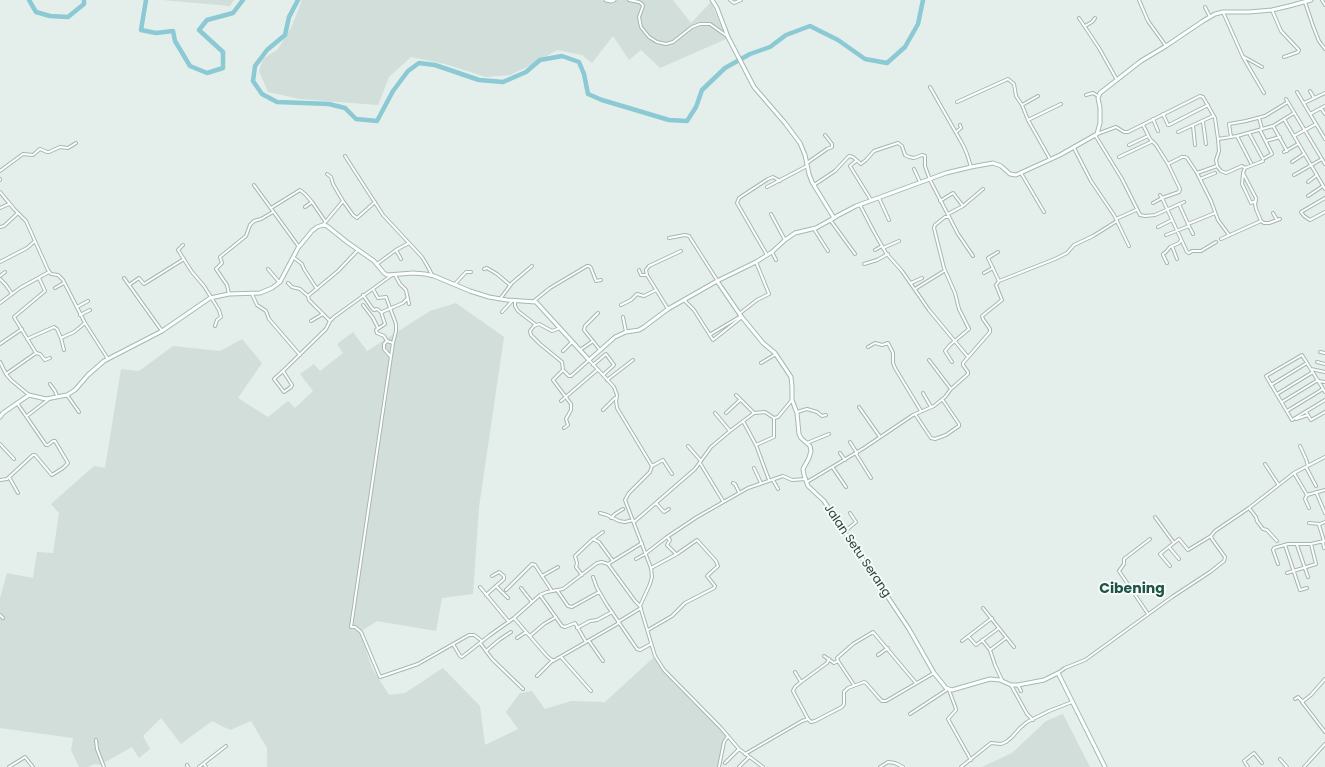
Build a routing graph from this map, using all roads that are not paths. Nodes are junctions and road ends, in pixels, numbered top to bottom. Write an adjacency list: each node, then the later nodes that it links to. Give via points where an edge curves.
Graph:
1 (606, 0): 2 (street)
2 (614, 0)
3 (629, 0): 4 (street)
4 (633, 0): 21 (street, via 643,6 641,27 657,42 673,42 700,24 710,24)
5 (712, 0): 21 (street)
6 (730, 0): 7 (street, via 734,3)
7 (741, 0)
8 (1139, 0): 22 (street, via 1148,21)
9 (1311, 0): 12 (street)
10 (1322, 0): 13 (street)
11 (1299, 2): 12 (street); 15 (street)
12 (1305, 2): 23 (street, via 1319,41)
13 (1325, 5)
14 (1205, 7): 17 (street)
15 (1272, 10): 16 (street); 25 (street, via 1281,31 1299,50)
16 (1223, 12): 17 (street); 24 (street)
17 (1210, 16): 22 (street)
18 (1079, 18): 20 (street)
19 (1095, 18): 20 (street)
20 (1085, 26): 27 (street)
21 (728, 37): 95 (street, via 760,95 800,143)
22 (1166, 46): 27 (street)
23 (1325, 49)
24 (1243, 56): 26 (street); 31 (street)
25 (1284, 58)
26 (1262, 67)
27 (1117, 80): 35 (street)
28 (930, 87): 64 (street)
29 (1310, 91): 36 (street)
30 (1297, 92): 40 (street)
31 (1264, 93)
32 (1325, 93): 36 (street)
33 (1086, 95): 35 (street, via 1093,93)
34 (1038, 96): 42 (street)
35 (1098, 96): 67 (street, via 1100,119)
36 (1314, 98): 40 (street)
37 (1286, 99): 39 (street)
38 (957, 102): 42 (street, via 1008,79 1014,84 1015,93)
39 (1288, 102): 46 (street); 51 (street)
40 (1304, 103): 48 (street)
41 (1061, 104): 54 (street)
42 (1022, 105): 54 (street)
43 (1208, 105): 47 (street, via 1200,96); 47 (street, via 1169,126); 50 (street)
44 (1325, 106): 45 (street)
45 (1321, 108): 48 (street); 49 (street)
46 (1294, 113): 53 (street); 63 (street)
47 (1163, 114): 52 (street)
48 (1310, 114): 56 (street)
49 (1325, 114)
50 (1213, 116): 55 (street); 75 (street)
51 (1259, 118): 61 (street); 72 (street, via 1229,124)
52 (1153, 119): 58 (street); 62 (street)
53 (1284, 119): 60 (street); 71 (street)
54 (1028, 120): 89 (street)
55 (1203, 122): 59 (street); 79 (street)
56 (1316, 124): 63 (street); 74 (street)
57 (960, 125): 64 (street, via 961,128)
58 (1143, 125): 67 (street, via 1128,132 1116,127); 69 (street)
59 (1193, 126): 65 (street); 82 (street)
60 (1273, 126): 61 (street); 73 (street)
61 (1261, 129): 66 (street); 76 (street)
62 (1158, 131)
63 (1306, 131): 71 (street); 90 (street)
64 (956, 132): 100 (street)
65 (1178, 132)
66 (1249, 133): 70 (street); 76 (street, via 1262,159 1272,155)
67 (1096, 134): 83 (street); 148 (street, via 1130,193)
68 (825, 135): 95 (street, via 832,147)
69 (1148, 136): 77 (street); 81 (street)
70 (1237, 136): 72 (street); 94 (street)
71 (1294, 136): 80 (street)
72 (1231, 137): 75 (street)
73 (1280, 137): 76 (street); 84 (street)
74 (1324, 137)
75 (1218, 139): 99 (street)
76 (1266, 141)
77 (1151, 142): 88 (street); 96 (street, via 1156,145)
78 (76, 143): 103 (street, via 68,148 60,147 49,152 40,149 33,155 23,154)
79 (1206, 144)
80 (1298, 144): 84 (street); 86 (street)
81 (1129, 145)
82 (1195, 145)
83 (1074, 148): 89 (street); 160 (street)
84 (1287, 150): 85 (street)
85 (1284, 152)
86 (1304, 154): 93 (street); 97 (street)
87 (345, 156): 137 (street)
88 (1119, 157)
89 (1050, 159): 104 (street)
90 (1322, 159): 97 (street); 98 (street)
91 (856, 161): 113 (street, via 860,164 874,150 898,143 909,157 925,156 925,166); 118 (street, via 849,156); 133 (street, via 850,166)
92 (1263, 161): 101 (street)
93 (1292, 162)
94 (1251, 163)
95 (807, 164): 112 (street); 118 (street)
96 (1168, 164): 105 (street, via 1185,157); 130 (street, via 1180,190)
97 (1311, 164): 109 (street); 110 (street)
98 (1325, 164)
99 (1217, 166): 101 (street, via 1226,173 1242,166); 105 (street)
100 (971, 167): 104 (street, via 995,164 1011,175); 113 (street)
101 (1245, 168): 107 (street)
102 (914, 169): 116 (street)
103 (0, 171)
104 (1021, 173): 150 (street)
105 (1197, 173): 111 (street)
106 (1214, 173): 111 (street)
107 (1243, 173): 115 (street); 119 (street)
108 (327, 174): 132 (street)
109 (1294, 175)
110 (1317, 176): 114 (street); 120 (street)
111 (1200, 179): 153 (street)
112 (780, 180): 121 (street); 196 (street, via 773,177 768,179 739,198 737,203)
113 (930, 180): 116 (street); 134 (street)
114 (1308, 182)
115 (1248, 183): 119 (street); 123 (street)
116 (921, 184): 129 (street)
117 (254, 185): 146 (street)
118 (814, 185): 158 (street)
119 (1243, 186): 126 (street)
120 (1323, 186): 124 (street); 128 (street)
121 (767, 187)
122 (983, 188): 143 (street)
123 (1252, 189): 126 (street); 135 (street)
124 (1325, 189)
125 (0, 192): 140 (street)
126 (1246, 192): 135 (street, via 1251,202)
127 (1160, 195): 130 (street)
128 (1308, 196)
129 (879, 198): 133 (street); 159 (street)
130 (1162, 198): 139 (street); 147 (street)
131 (1325, 198): 151 (street, via 1301,212 1310,220)
132 (343, 201): 137 (street, via 357,218); 163 (street)
133 (871, 201): 142 (street)
134 (940, 201): 143 (street, via 953,194); 156 (street)
135 (1256, 201): 164 (street)
136 (312, 202): 144 (street); 146 (street, via 300,190); 163 (street)
137 (375, 202): 181 (street)
138 (1184, 202): 141 (street)
139 (1153, 203)
140 (9, 204): 145 (street); 152 (street)
141 (1179, 204): 147 (street); 166 (street)
142 (860, 205): 158 (street); 186 (street)
143 (963, 206): 156 (street)
144 (305, 207)
145 (0, 208)
146 (270, 208): 149 (street)
147 (1167, 209): 148 (street, via 1155,215 1145,216); 161 (street)
148 (1136, 210): 160 (street)
149 (273, 212): 185 (street); 241 (street, via 254,222 246,236 220,257 222,263 217,270 227,285)
150 (1044, 212)
151 (1325, 212)
152 (18, 213): 168 (street); 178 (street, via 28,224)
153 (1215, 213): 166 (street); 173 (street)
154 (1274, 213): 162 (street)
155 (772, 214): 176 (street)
156 (948, 215): 197 (street); 213 (street, via 934,228)
157 (1280, 219): 162 (street)
158 (833, 220): 169 (street); 194 (street)
159 (889, 220)
160 (1116, 220): 183 (street); 227 (street, via 1074,245 1067,253)
161 (1172, 220): 167 (street); 170 (street)
162 (1277, 220): 164 (street, via 1268,223)
163 (325, 221): 165 (street)
164 (1261, 221): 173 (street)
165 (323, 224): 185 (street, via 312,231); 187 (street)
166 (1189, 225): 170 (street); 171 (street)
167 (1158, 227)
168 (0, 228)
169 (814, 229): 176 (street, via 795,233); 190 (street)
170 (1177, 231): 172 (street); 177 (street)
171 (1193, 234)
172 (1166, 235)
173 (1229, 235): 175 (street)
174 (670, 238): 226 (street, via 689,236)
175 (1221, 239)
176 (785, 240): 192 (street)
177 (1182, 240): 180 (street, via 1189,253 1201,251); 184 (street)
178 (36, 241): 203 (street); 215 (street)
179 (899, 241): 186 (street)
180 (1216, 242)
181 (409, 244): 188 (street); 219 (street)
182 (183, 245): 199 (street, via 178,250)
183 (1129, 246)
184 (1172, 246): 201 (street); 205 (street, via 1163,254)
185 (299, 247): 198 (street)
186 (883, 247): 189 (street); 195 (street)
187 (358, 250): 206 (street); 236 (street)
188 (396, 250): 200 (street); 206 (street)
189 (875, 250)
190 (828, 251)
191 (680, 252): 220 (street, via 649,266 646,270)
192 (772, 252): 196 (street); 202 (street)
193 (998, 252): 209 (street, via 988,258)
194 (855, 254)
195 (888, 254): 207 (street); 231 (street)
196 (768, 255): 204 (street)
197 (974, 256)
198 (293, 258): 229 (street); 236 (street, via 302,264)
199 (184, 259): 233 (street, via 144,284 139,278); 245 (street)
200 (401, 259)
201 (1177, 259)
202 (776, 260)
203 (0, 262)
204 (756, 262): 226 (street); 265 (street, via 768,294 757,300)
205 (1167, 263)
206 (377, 264): 218 (street, via 387,275)
207 (864, 264)
208 (532, 266): 234 (street)
209 (993, 268): 217 (street); 227 (street)
210 (268, 269): 229 (street)
211 (484, 269): 234 (street, via 487,268 497,274)
212 (639, 270): 220 (street, via 641,275)
213 (945, 271): 238 (street); 282 (street, via 969,328)
214 (6, 272): 221 (street)
215 (49, 272): 222 (street); 228 (street, via 58,275)
216 (471, 272): 232 (street, via 466,272)
217 (984, 273)
218 (394, 275): 219 (street); 237 (street); 246 (street, via 406,290)
219 (432, 275): 232 (street)
220 (647, 275): 239 (street)
221 (0, 278): 240 (street)
222 (39, 278): 240 (street); 274 (street, via 45,292 14,317)
223 (124, 278): 233 (street)
224 (922, 278): 231 (street)
225 (601, 280): 251 (street, via 596,280 590,266 587,266 550,288)
226 (717, 281): 249 (street); 265 (street)
227 (999, 281): 297 (street, via 996,284 1002,300 982,317 990,333)
228 (64, 282): 235 (street); 256 (street)
229 (280, 282): 242 (street, via 267,291)
230 (288, 283): 244 (street)
231 (911, 283): 238 (street)
232 (455, 284): 247 (street)
233 (129, 285): 275 (street)
234 (510, 285): 247 (street)
235 (55, 288)
236 (317, 289): 244 (street)
237 (373, 289): 243 (street); 257 (street, via 378,298 386,297)
238 (915, 289): 282 (street)
239 (656, 290): 255 (street, via 644,296 637,294 632,300); 258 (street)
240 (12, 294): 252 (street)
241 (229, 294): 242 (street); 245 (street)
242 (252, 294): 295 (street, via 257,305 266,311 269,319)
243 (363, 295): 260 (street, via 374,310); 268 (street)
244 (308, 296): 262 (street)
245 (210, 298): 271 (street, via 220,310 221,317); 275 (street)
246 (408, 298): 253 (street); 257 (street)
247 (500, 299): 248 (street)
248 (514, 300): 251 (street); 261 (street); 270 (street, via 518,311)
249 (684, 300): 258 (street); 265 (street, via 694,310 713,340)
250 (88, 301): 256 (street)
251 (534, 301): 273 (street)
252 (0, 303)
253 (409, 304)
254 (362, 305): 272 (street)
255 (621, 305)
256 (76, 307): 264 (street)
257 (391, 309): 260 (street); 283 (street, via 396,324)
258 (668, 309): 276 (street, via 639,330)
259 (90, 310): 264 (street)
260 (381, 312): 272 (street, via 385,324)
261 (502, 312)
262 (323, 314): 267 (street); 268 (street)
263 (598, 314): 281 (street, via 584,328)
264 (80, 315): 269 (street)
265 (741, 316): 277 (street); 294 (street, via 763,343)
266 (623, 317): 276 (street)
267 (311, 321)
268 (330, 321): 295 (street, via 326,329)
269 (85, 323): 279 (street); 299 (street)
270 (536, 325): 273 (street, via 541,324 552,331); 311 (street, via 530,331 532,335 562,362)
271 (215, 326)
272 (378, 328): 280 (street, via 376,331)
273 (560, 328): 284 (street)
274 (22, 329): 278 (street); 285 (street)
275 (162, 331): 299 (street)
276 (626, 332): 289 (street, via 615,337)
277 (711, 334)
278 (27, 338): 279 (street, via 54,327); 292 (street)
279 (61, 338): 287 (street)
280 (387, 341): 283 (street); 296 (street, via 384,349)
281 (593, 341): 288 (street); 289 (street)
282 (955, 341): 297 (street); 304 (street, via 945,352)
283 (393, 342): 296 (street)
284 (572, 342): 288 (street); 290 (street)
285 (0, 344)
286 (868, 347): 344 (street, via 875,343 888,343 893,353 893,364)
287 (64, 350)
288 (580, 350): 300 (street)
289 (600, 350): 300 (street)
290 (563, 351)
291 (1320, 352): 293 (street)
292 (36, 353): 298 (street, via 40,353 45,360); 316 (street)
293 (1325, 353)
294 (776, 354): 306 (street); 336 (street, via 791,378)
295 (300, 355): 313 (street)
296 (392, 357): 485 (street, via 351,627 361,632 380,677 418,664)
297 (968, 357): 323 (street, via 963,364 968,374)
298 (50, 358)
299 (108, 359): 328 (street)
300 (589, 360): 309 (street); 311 (street, via 570,376)
301 (633, 360): 318 (street)
302 (929, 360): 323 (street)
303 (0, 362): 316 (street)
304 (952, 362)
305 (1317, 362): 308 (street)
306 (761, 363)
307 (1307, 363): 310 (street); 322 (street); 322 (street, via 1302,354 1266,376)
308 (1325, 364)
309 (593, 365): 312 (street); 317 (street, via 604,354 606,355 614,365)
310 (1311, 369): 314 (street); 315 (street)
311 (563, 370): 331 (street, via 553,381)
312 (597, 370): 317 (street); 331 (street)
313 (283, 371): 313 (street, via 274,379 284,392 292,385)
314 (1312, 372): 319 (street); 326 (street)
315 (1325, 372)
316 (6, 374): 327 (street)
317 (603, 375): 318 (street)
318 (607, 380): 332 (street, via 614,388)
319 (1318, 381): 320 (street); 324 (street); 339 (street)
320 (1325, 382)
321 (50, 384): 330 (street)
322 (1271, 385): 326 (street)
323 (951, 388): 334 (street)
324 (1324, 390): 345 (street)
325 (923, 393): 342 (street)
326 (1277, 394): 339 (street)
327 (29, 395): 333 (street); 340 (street)
328 (67, 395): 330 (street); 346 (street)
329 (736, 395): 335 (street)
330 (57, 397): 333 (street)
331 (566, 397): 338 (street); 361 (street, via 571,407 566,419 568,425)
332 (616, 397): 343 (street); 378 (street, via 617,408)
333 (49, 399): 356 (street)
334 (942, 399): 342 (street); 353 (street, via 960,424 946,436 930,438)
335 (740, 400): 351 (street); 352 (street)
336 (792, 400): 347 (street); 358 (street, via 778,417)
337 (1325, 400): 348 (street)
338 (561, 401)
339 (1282, 402): 345 (street)
340 (17, 403): 356 (street); 357 (street)
341 (860, 407): 364 (street)
342 (931, 407): 344 (street)
343 (603, 410)
344 (921, 411): 353 (street)
345 (1287, 411): 359 (street)
346 (79, 412)
347 (797, 412): 354 (street, via 807,409 822,416); 366 (street, via 799,434)
348 (1306, 412): 355 (street); 359 (street)
349 (1325, 412): 355 (street, via 1311,420)
350 (716, 413): 362 (street)
351 (726, 413)
352 (754, 413): 358 (street, via 765,412); 360 (street)
353 (915, 414): 364 (street)
354 (826, 415)
355 (1308, 415): 359 (street)
356 (27, 416): 384 (street, via 47,445 54,441 56,443 68,463 52,475 33,455)
357 (0, 417)
358 (774, 418): 368 (street, via 774,437)
359 (1292, 420)
360 (743, 421): 362 (street); 368 (street)
361 (564, 428)
362 (730, 431): 376 (street, via 711,447)
363 (829, 434): 366 (street)
364 (880, 437): 372 (street)
365 (850, 442): 372 (street)
366 (807, 443): 389 (street, via 811,451 804,469)
367 (0, 444): 374 (street)
368 (756, 445): 388 (street)
369 (688, 446): 376 (street)
370 (1300, 446): 379 (street)
371 (840, 453): 375 (street)
372 (857, 453): 375 (street); 385 (street)
373 (1325, 457): 379 (street)
374 (14, 459)
375 (845, 460): 381 (street)
376 (700, 462): 401 (street); 402 (street)
377 (1265, 464): 392 (street)
378 (652, 466): 383 (street, via 663,460); 412 (street, via 648,475 625,498)
379 (1307, 466): 382 (street); 393 (street)
380 (754, 468): 391 (street)
381 (833, 468): 389 (street); 394 (street)
382 (1294, 473): 392 (street); 400 (street)
383 (672, 474)
384 (9, 477): 386 (street); 399 (street)
385 (871, 478)
386 (0, 480)
387 (773, 480): 388 (street); 389 (street, via 783,476); 395 (street)
388 (770, 481): 391 (street)
389 (806, 481): 417 (street, Jalan Setu Serang, via 824,501)
390 (733, 483): 397 (street)
391 (761, 483): 397 (street)
392 (1278, 484): 403 (street)
393 (1316, 486)
394 (846, 487)
395 (778, 489)
396 (1325, 490): 398 (street)
397 (740, 492): 401 (street)
398 (1316, 492): 400 (street); 409 (street)
399 (18, 493)
400 (1307, 495): 404 (street, via 1305,499)
401 (723, 502): 419 (street)
402 (656, 504): 406 (street, via 664,512); 412 (street)
403 (1249, 508): 418 (street); 422 (street, via 1263,529 1268,530)
404 (1309, 508)
405 (623, 509): 411 (street)
406 (669, 509)
407 (600, 513): 411 (street)
408 (850, 513): 417 (street, via 856,522)
409 (1325, 513)
410 (1155, 517): 425 (street)
411 (611, 518): 412 (street, via 622,522)
412 (633, 521): 424 (street)
413 (1325, 522): 415 (street)
414 (1309, 523): 415 (street)
415 (1320, 524): 423 (street)
416 (603, 532): 420 (street)
417 (844, 532): 499 (street, Jalan Setu Serang, via 909,629)
418 (1211, 536): 425 (street, via 1188,550 1179,539); 464 (street, via 1225,561)
419 (667, 537): 431 (street); 432 (street, via 670,539 667,545)
420 (593, 539): 435 (street, via 599,542); 444 (street, via 575,556 576,567)
421 (1150, 539): 464 (street, via 1124,559 1119,571)
422 (1277, 541)
423 (1323, 542): 426 (street); 430 (street)
424 (642, 543): 431 (street); 435 (street)
425 (1174, 543): 429 (street)
426 (1311, 544): 428 (street); 440 (street, via 1316,564)
427 (1284, 545): 428 (street); 437 (street, via 1273,549); 442 (street)
428 (1297, 545): 440 (street)
429 (1169, 547): 434 (street); 438 (street, via 1160,554)
430 (1324, 548)
431 (645, 554): 433 (street); 441 (street)
432 (677, 554): 441 (street); 474 (street, via 699,541 718,566 707,576 715,587 685,603 672,616)
433 (636, 559)
434 (1179, 559)
435 (613, 561): 436 (street)
436 (608, 564): 444 (street, via 599,562); 461 (street)
437 (1278, 564)
438 (1170, 566)
439 (558, 567): 446 (street)
440 (1305, 567): 442 (street); 448 (street)
441 (651, 568): 461 (street, via 652,577)
442 (1293, 571): 443 (street); 452 (street, via 1300,590)
443 (1287, 573)
444 (582, 575): 454 (street, via 566,587)
445 (492, 576): 450 (street, via 499,572 504,577)
446 (542, 576): 453 (street, via 532,564); 455 (street)
447 (593, 577): 456 (street)
448 (1308, 577)
449 (480, 587): 457 (street)
450 (497, 587): 457 (street); 459 (street)
451 (521, 588): 460 (street)
452 (1307, 588)
453 (506, 590)
454 (557, 590): 455 (street); 456 (street, via 572,608)
455 (552, 591): 458 (street)
456 (599, 592): 463 (street)
457 (486, 595): 470 (street)
458 (540, 595): 460 (street); 466 (street)
459 (508, 598)
460 (532, 602): 468 (street)
461 (640, 607): 471 (street); 474 (street)
462 (984, 608): 469 (street)
463 (612, 612): 471 (street); 472 (street)
464 (1148, 614): 500 (street, via 1085,660)
465 (0, 615): 467 (street)
466 (556, 617): 472 (street, via 564,627 574,623); 477 (street)
467 (3, 618)
468 (514, 618): 470 (street); 476 (street)
469 (992, 618): 473 (street); 478 (street)
470 (509, 622): 484 (street)
471 (619, 622): 482 (street); 486 (street, via 637,649)
472 (577, 628): 482 (street)
473 (999, 628): 479 (street); 481 (street)
474 (648, 630): 486 (street)
475 (511, 632): 490 (street)
476 (526, 632): 477 (street); 480 (street)
477 (530, 636): 495 (street)
478 (968, 636): 481 (street, via 976,645); 483 (street)
479 (1007, 637): 487 (street); 489 (street)
480 (517, 638)
481 (982, 640): 489 (street)
482 (587, 641): 493 (street); 496 (street)
483 (962, 641)
484 (481, 642): 485 (street, via 476,636 471,635); 485 (street, via 462,658); 490 (street)
485 (453, 644)
486 (651, 644): 520 (street, via 664,670)
487 (1014, 647)
488 (888, 648): 491 (street); 497 (street, via 873,632 853,644 837,658); 505 (street)
489 (990, 650): 503 (street)
490 (486, 651): 509 (street)
491 (878, 655)
492 (824, 656): 494 (street)
493 (560, 657): 495 (street); 511 (street)
494 (829, 659): 497 (street, via 834,663); 504 (street)
495 (553, 660): 501 (street)
496 (603, 661)
497 (838, 661): 508 (street)
498 (795, 672): 504 (street)
499 (934, 673): 505 (street); 510 (street, Jalan Setu Serang)
500 (1058, 673): 507 (street, via 1044,680); 515 (street)
501 (537, 676)
502 (1325, 679): 514 (street)
503 (1003, 681): 506 (street); 510 (street, via 988,680)
504 (801, 682): 517 (street, via 793,690)
505 (916, 683): 508 (street, via 886,701 882,701 864,682)
506 (1011, 685): 507 (street); 518 (street)
507 (1018, 685): 512 (street)
508 (854, 686): 517 (street, via 844,692 842,707 815,721 811,722)
509 (523, 690)
510 (948, 690): 516 (street); 528 (street, via 956,710 948,719)
511 (591, 691)
512 (1021, 691)
513 (1295, 699): 514 (street, via 1298,697)
514 (1302, 701): 519 (street)
515 (1074, 702): 518 (street); 543 (street)
516 (910, 714)
517 (808, 719): 525 (street)
518 (1033, 720): 528 (street, via 1020,728 1009,740 1001,744 991,743)
519 (1325, 732)
520 (728, 736): 524 (street); 537 (street, via 724,742)
521 (96, 740): 534 (street, via 96,749)
522 (1325, 744): 546 (street)
523 (226, 746): 531 (street)
524 (739, 749): 525 (street); 529 (street)
525 (745, 754): 526 (street)
526 (749, 757): 538 (street); 539 (street)
527 (1280, 759): 545 (street)
528 (971, 760): 542 (street)
529 (725, 763)
530 (1262, 763): 544 (street, via 1254,753 1244,761)
531 (204, 764): 535 (street); 536 (street)
532 (9, 767): 533 (street, via 25,757)
533 (33, 767)
534 (104, 767)
535 (199, 767)
536 (206, 767)
537 (719, 767)
538 (739, 767)
539 (764, 767)
540 (880, 767): 541 (street, via 888,762)
541 (903, 767)
542 (961, 767)
543 (1106, 767)
544 (1248, 767)
545 (1286, 767)
546 (1304, 767)

